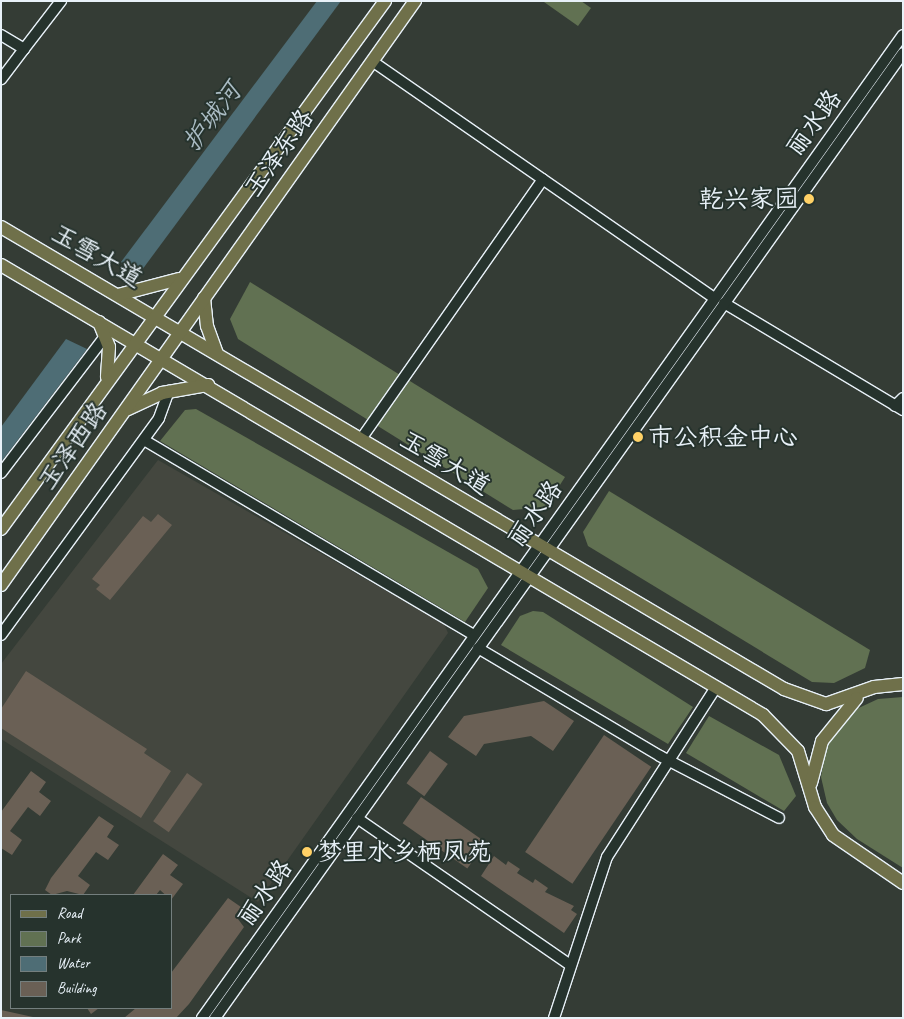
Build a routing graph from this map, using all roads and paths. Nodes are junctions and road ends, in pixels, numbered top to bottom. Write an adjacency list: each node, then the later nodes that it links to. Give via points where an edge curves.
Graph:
1 (61, 1): 6 (street)
2 (384, 1): 13 (main road, 玉泽东路)
3 (415, 1): 8 (main road, 玉泽东路)
4 (1, 35): 6 (street)
5 (903, 35): 16 (street, 丽水路)
6 (24, 49): 9 (street)
7 (903, 53): 16 (street, 丽水路)
8 (372, 61): 10 (street); 15 (main road, 玉泽东路)
9 (1, 79)
10 (543, 179): 16 (street); 30 (street)
11 (1, 227): 14 (main road, 玉雪大道)
12 (1, 265): 18 (main road)
13 (181, 278): 14 (main road); 17 (main road, 玉泽东路)
14 (118, 295): 17 (main road, 玉雪大道)
15 (204, 298): 19 (main road, 玉泽东路); 22 (main road, via 206,326)
16 (719, 301): 28 (street); 34 (street, 丽水路)
17 (153, 315): 19 (main road, 玉雪大道); 21 (main road, 玉泽西路)
18 (98, 322): 20 (main road); 21 (main road)
19 (180, 332): 22 (main road, 玉雪大道); 23 (main road, 玉泽西路)
20 (106, 336): 24 (main road, via 110,355); 32 (street)
21 (134, 342): 23 (main road); 24 (main road, 玉泽西路)
22 (218, 353): 30 (main road, 玉雪大道)
23 (162, 358): 25 (main road); 29 (main road, 玉泽西路)
24 (106, 380): 33 (main road, 玉泽西路)
25 (208, 385): 26 (main road); 35 (main road)
26 (169, 391): 29 (main road); 31 (street, via 159,418)
27 (903, 398): 28 (street)
28 (899, 408)
29 (124, 412): 36 (main road, 玉泽西路)
30 (361, 439): 34 (main road, 玉雪大道)
31 (144, 440): 37 (street); 38 (street)
32 (1, 473)
33 (1, 530)
34 (544, 547): 35 (street, 丽水路); 42 (main road, 玉雪大道, via 810,702 826,704)
35 (525, 573): 37 (street, 丽水路); 39 (street, 丽水路); 41 (main road)
36 (1, 585)
37 (474, 635): 49 (street, 丽水路)
38 (1, 636)
39 (478, 648): 43 (street); 45 (street, 丽水路)
40 (903, 684): 42 (main road)
41 (716, 686): 43 (street); 44 (main road, via 763,715 789,738 802,759)
42 (874, 687): 44 (main road, via 853,701 828,730 816,759)
43 (668, 760): 46 (street); 48 (street, via 607,856)
44 (811, 790): 47 (main road, via 820,818 839,842)
45 (357, 818): 48 (street); 50 (street, 丽水路)
46 (780, 818)
47 (903, 883)
48 (569, 964): 51 (street)
49 (202, 1018)
50 (215, 1018)
51 (554, 1018)

